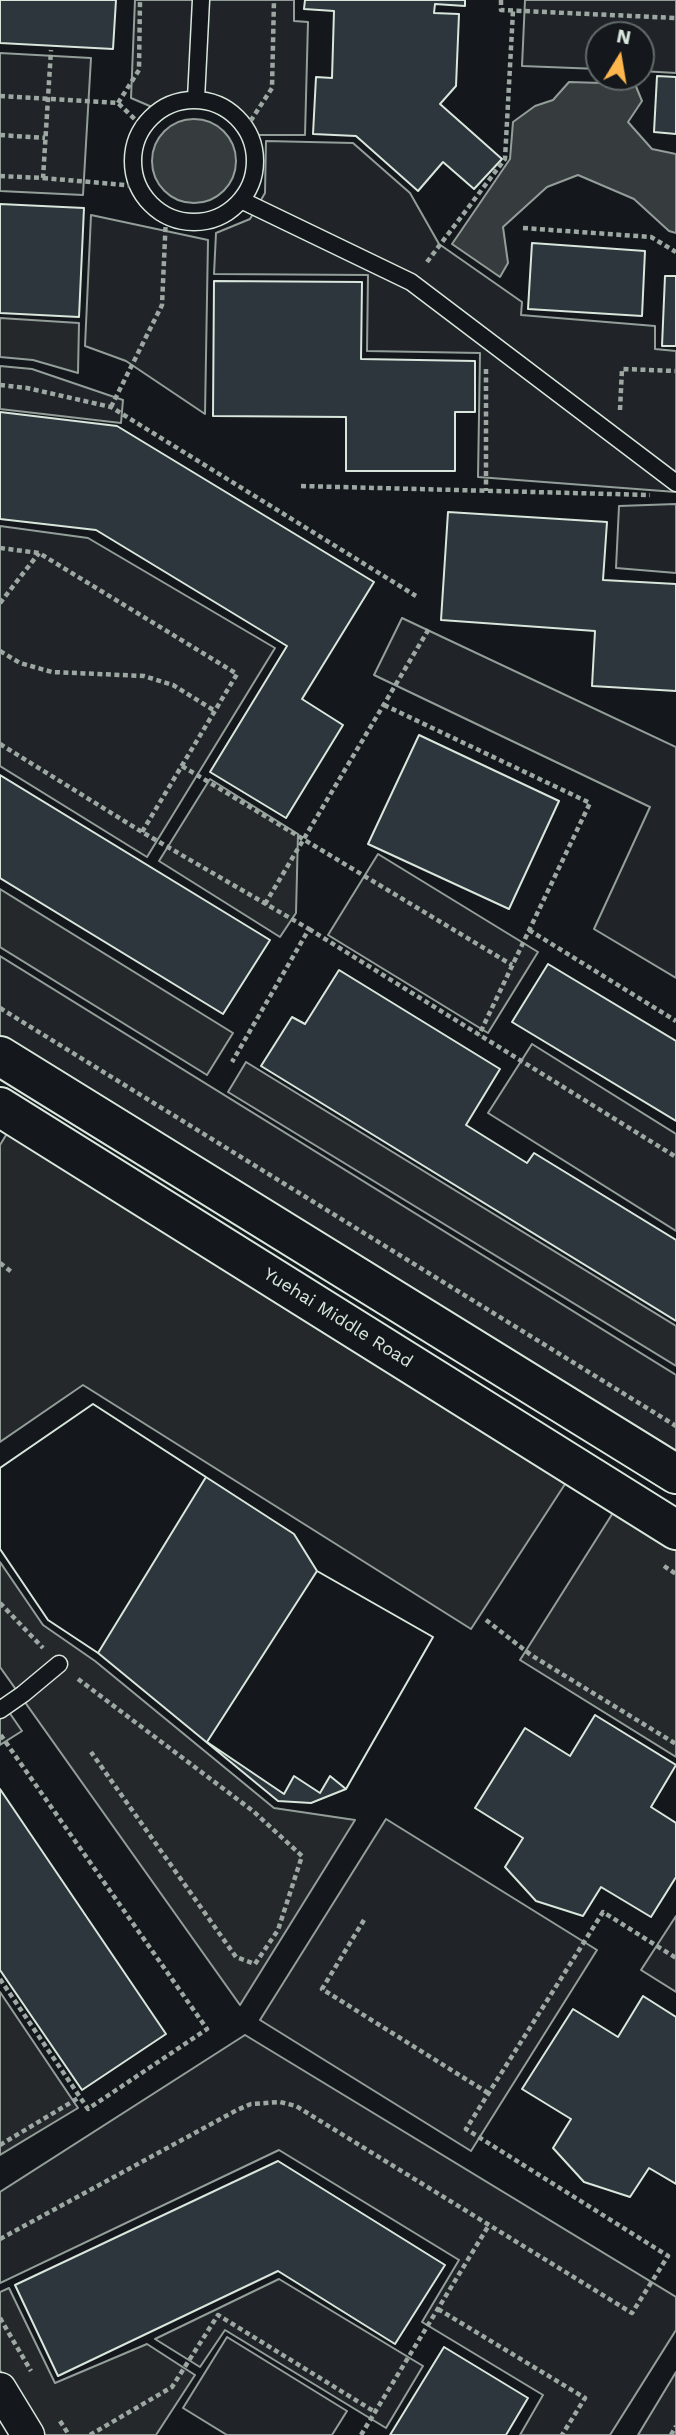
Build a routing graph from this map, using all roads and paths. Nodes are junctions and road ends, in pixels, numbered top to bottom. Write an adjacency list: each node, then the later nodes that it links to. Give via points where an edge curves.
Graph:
1 (140, 0): 11 (path, via 139,70)
2 (201, 0): 10 (lane)
3 (274, 0): 13 (path, via 272,88)
4 (501, 0): 5 (path, via 501,10)
5 (513, 11): 6 (path); 23 (path, via 505,159)
6 (676, 18)
7 (51, 50): 9 (path)
8 (0, 96): 9 (path)
9 (47, 99): 11 (path); 15 (path)
10 (196, 99): 12 (lane, via 157,111); 13 (lane, via 215,103)
11 (118, 103): 12 (path)
12 (142, 126): 18 (lane, via 132,165)
13 (246, 128): 19 (lane, via 254,145 255,164)
14 (0, 135): 15 (path)
15 (45, 138): 17 (path)
16 (0, 176): 17 (path)
17 (43, 178): 18 (path)
18 (137, 186): 20 (lane)
19 (241, 200): 20 (lane, via 206,221); 23 (lane)
20 (166, 216): 27 (path, via 162,304)
21 (523, 228): 22 (path, via 651,237)
22 (676, 252)
23 (411, 282): 24 (lane)
24 (485, 337): 28 (lane); 31 (path)
25 (676, 371): 28 (path, via 622,369)
26 (0, 386): 27 (path)
27 (111, 407): 35 (path)
28 (618, 438): 29 (lane)
29 (676, 483)
30 (301, 486): 31 (path)
31 (486, 491): 32 (path)
32 (662, 495)
33 (0, 548): 34 (path)
34 (39, 553): 36 (path); 40 (path, via 237,674)
35 (415, 596)
36 (0, 603)
37 (430, 626): 39 (path)
38 (0, 652): 40 (path, via 52,672 144,676 173,685)
39 (384, 705): 44 (path); 47 (path, via 590,803)
40 (215, 712): 42 (path)
41 (0, 744): 43 (path)
42 (182, 765): 43 (path); 44 (path)
43 (142, 832): 45 (path)
44 (303, 840): 45 (path); 48 (path)
45 (265, 904): 46 (path)
46 (309, 929): 51 (path); 53 (path)
47 (529, 930): 48 (path); 50 (path)
48 (512, 965): 51 (path)
49 (0, 1008): 58 (path)
50 (676, 1021)
51 (479, 1035): 55 (path)
52 (0, 1056): 59 (highway)
53 (232, 1062)
54 (0, 1107): 60 (highway, Yuehai Middle Road)
55 (676, 1157)
56 (0, 1264): 57 (path)
57 (13, 1273)
58 (676, 1426)
59 (676, 1474)
60 (676, 1530)
61 (0, 1603): 63 (path)
62 (486, 1620): 66 (path, via 531,1655)
63 (59, 1664): 64 (lane); 67 (path, via 253,1811 302,1856 278,1930 255,1964 236,1956)
64 (0, 1710)
65 (0, 1734): 72 (path, via 207,2029 89,2109)
66 (676, 1744)
67 (91, 1752)
68 (364, 1920): 71 (path, via 322,1989)
69 (676, 1958): 71 (path, via 603,1912)
70 (0, 1979): 72 (path)
71 (488, 2094): 74 (path, via 467,2129 668,2256 632,2313)
72 (80, 2097): 73 (path)
73 (0, 2146)
74 (489, 2225): 75 (path, via 296,2106 266,2102 237,2110); 76 (path)
75 (0, 2239)
76 (439, 2309): 78 (path); 83 (path, via 585,2398)
77 (0, 2389): 80 (street)
78 (375, 2412): 81 (path, via 218,2315 172,2387); 82 (path)
79 (676, 2426): 84 (path)
80 (28, 2435)
81 (90, 2435)
82 (361, 2435)
83 (562, 2435)
84 (671, 2435)

